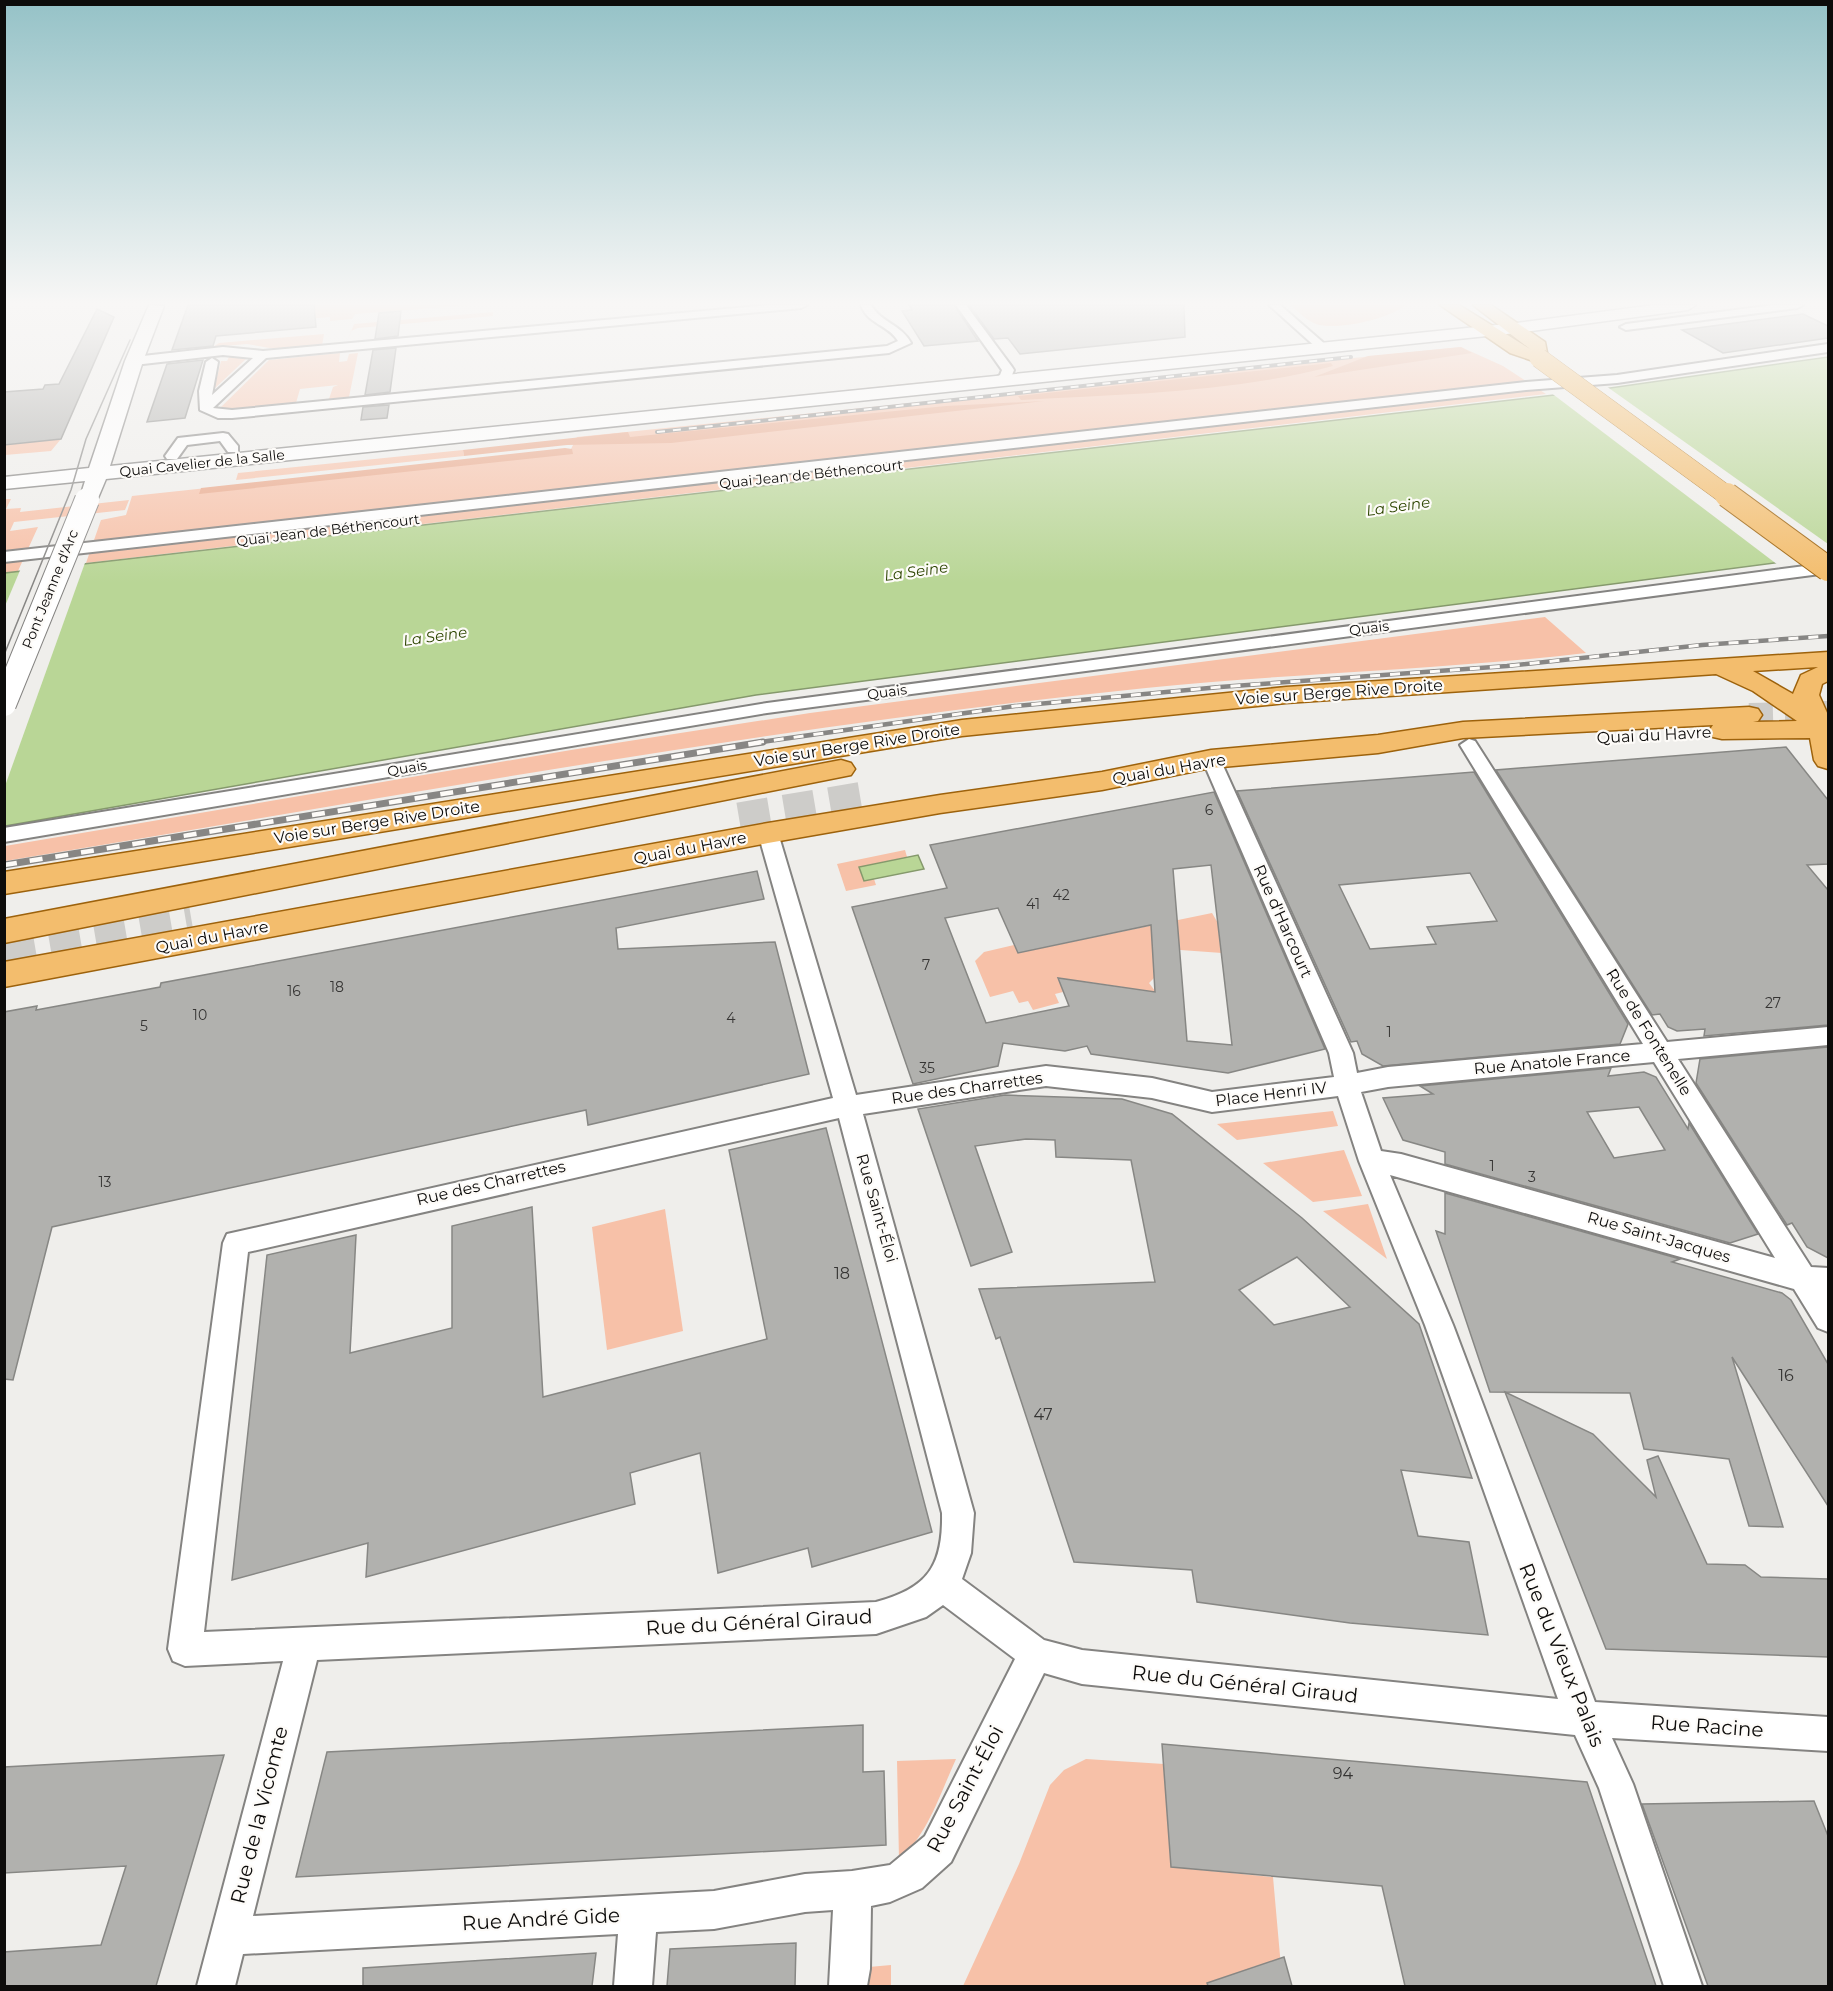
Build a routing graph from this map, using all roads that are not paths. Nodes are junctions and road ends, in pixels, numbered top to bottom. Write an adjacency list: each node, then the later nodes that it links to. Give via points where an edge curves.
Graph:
1 (121, 398): 11 (main road, Pont Jeanne d'Arc)
2 (206, 398): 10 (street)
3 (216, 398): 10 (street)
4 (395, 398): 10 (street, via 232,414 206,411)
5 (764, 398): 11 (main road, Quai Cavelier de la Salle, via 233,449)
6 (781, 398): 11 (main road, Quai Cavelier de la Salle)
7 (1420, 398): 14 (street, Quai Jean de Béthencourt)
8 (1490, 398): 15 (street, Quai Jean de Béthencourt)
9 (1594, 398): 16 (main road, bridge)
10 (207, 406)
11 (97, 469): 12 (main road); 13 (main road); 21 (main road, Pont Jeanne d'Arc, bridge)
12 (4, 472)
13 (4, 483)
14 (4, 557)
15 (4, 568)
16 (1828, 569): 32 (street, Quais, via 767,708)
17 (1828, 659): 18 (main road, Voie sur Berge Rive Droite)
18 (1716, 665): 20 (main road, Voie sur Berge Rive Droite); 23 (main road, via 1748,678)
19 (1828, 672): 23 (main road, via 1810,680 1806,695)
20 (1286, 694): 28 (main road, via 1177,726 955,751); 33 (main road, Voie sur Berge Rive Droite, via 951,730)
21 (4, 704)
22 (1749, 715): 24 (main road, Quai du Havre, via 1463,730)
23 (1826, 731): 25 (main road, Quai du Havre, via 1609,736); 27 (main road)
24 (1378, 744): 25 (main road, Quai du Havre); 26 (main road, Quai du Havre)
25 (1469, 745): 42 (street, Rue de Fontenelle)
26 (1211, 759): 29 (main road, via 1070,767); 31 (main road, Quai du Havre, via 1102,781); 43 (street, Rue d'Harcourt, via 1341,1053)
27 (1828, 760)
28 (754, 786): 31 (main road); 34 (main road)
29 (870, 796)
30 (739, 819): 35 (main road)
31 (768, 834): 38 (main road, Quai du Havre); 45 (street, Rue Saint-Éloi)
32 (4, 836)
33 (4, 883)
34 (129, 906): 36 (main road); 38 (main road)
35 (191, 917)
36 (68, 918): 37 (main road); 39 (main road)
37 (4, 931)
38 (115, 955): 39 (main road, Quai du Havre)
39 (55, 966): 40 (main road, Quai du Havre)
40 (4, 975)
41 (1828, 1036): 42 (street, Rue Anatole France)
42 (1661, 1052): 43 (street, Rue Anatole France, via 1388,1077); 47 (street, Rue de Fontenelle)
43 (1348, 1085): 44 (street, Place Henri IV, via 1212,1102); 46 (street, Place Henri IV)
44 (1152, 1088): 45 (street, Rue des Charrettes, via 1046,1076)
45 (848, 1105): 50 (street, Rue Saint-Éloi, via 958,1513 959,1548 953,1567); 52 (street, Rue des Charrettes, via 236,1242)
46 (1372, 1161): 47 (street, Rue Saint-Jacques, via 1401,1165); 49 (street, Place Henri IV)
47 (1816, 1280): 48 (street, Rue de Fontenelle)
48 (1828, 1319)
49 (1438, 1325): 54 (street, Rue du Vieux Palais)
50 (941, 1584): 51 (street, Rue du Général Giraud, via 918,1603 876,1618); 53 (street, Rue du Général Giraud)
51 (304, 1644): 52 (street, Rue du Général Giraud); 58 (street, Rue de la Vicomte)
52 (185, 1649)
53 (1036, 1654): 54 (street, Rue du Général Giraud, via 1082,1667); 56 (street, Rue Saint-Éloi, via 938,1849 922,1866 894,1885)
54 (1585, 1719): 55 (street, Rue Racine); 62 (street, Rue du Vieux Palais, via 1615,1784)
55 (1828, 1734)
56 (852, 1890): 57 (street, Rue André Gide, via 805,1893 714,1910); 61 (street)
57 (638, 1914): 58 (street, Rue André Gide); 60 (street)
58 (229, 1936): 59 (street, Rue de la Vicomte)
59 (216, 1986)
60 (633, 1986)
61 (848, 1986)
62 (1683, 1986)

